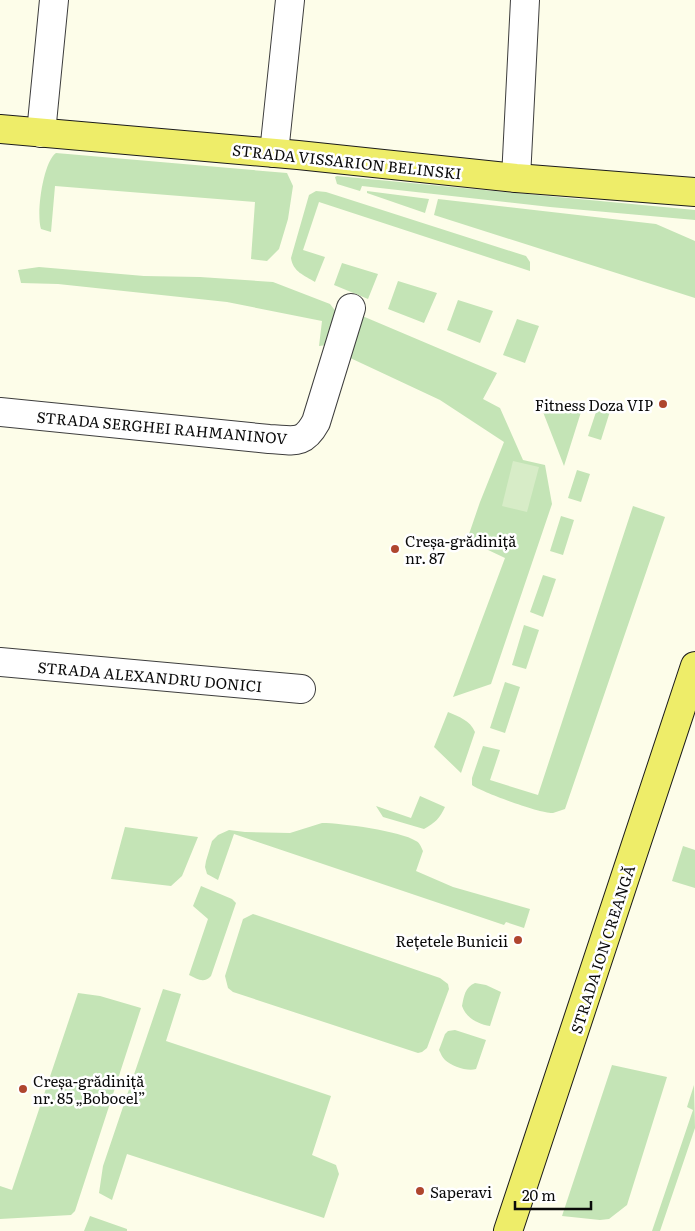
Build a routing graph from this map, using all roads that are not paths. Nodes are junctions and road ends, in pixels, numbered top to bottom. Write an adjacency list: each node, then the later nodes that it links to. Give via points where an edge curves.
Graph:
1 (54, 0): 5 (street)
2 (290, 0): 6 (street)
3 (525, 0): 7 (street)
4 (0, 129): 5 (main road, STRADA VISSARION BELINSKI)
5 (41, 133): 6 (main road, STRADA VISSARION BELINSKI)
6 (274, 153): 7 (main road, STRADA VISSARION BELINSKI)
7 (516, 178): 8 (main road, STRADA VISSARION BELINSKI)
8 (695, 192)
9 (351, 308): 10 (street, STRADA SERGHEI RAHMANINOV, via 316,422 309,435 297,440)
10 (0, 412)
11 (0, 662): 13 (street, STRADA ALEXANDRU DONICI)
12 (695, 666): 14 (main road, STRADA ION CREANGĂ)
13 (301, 689)
14 (508, 1231)

